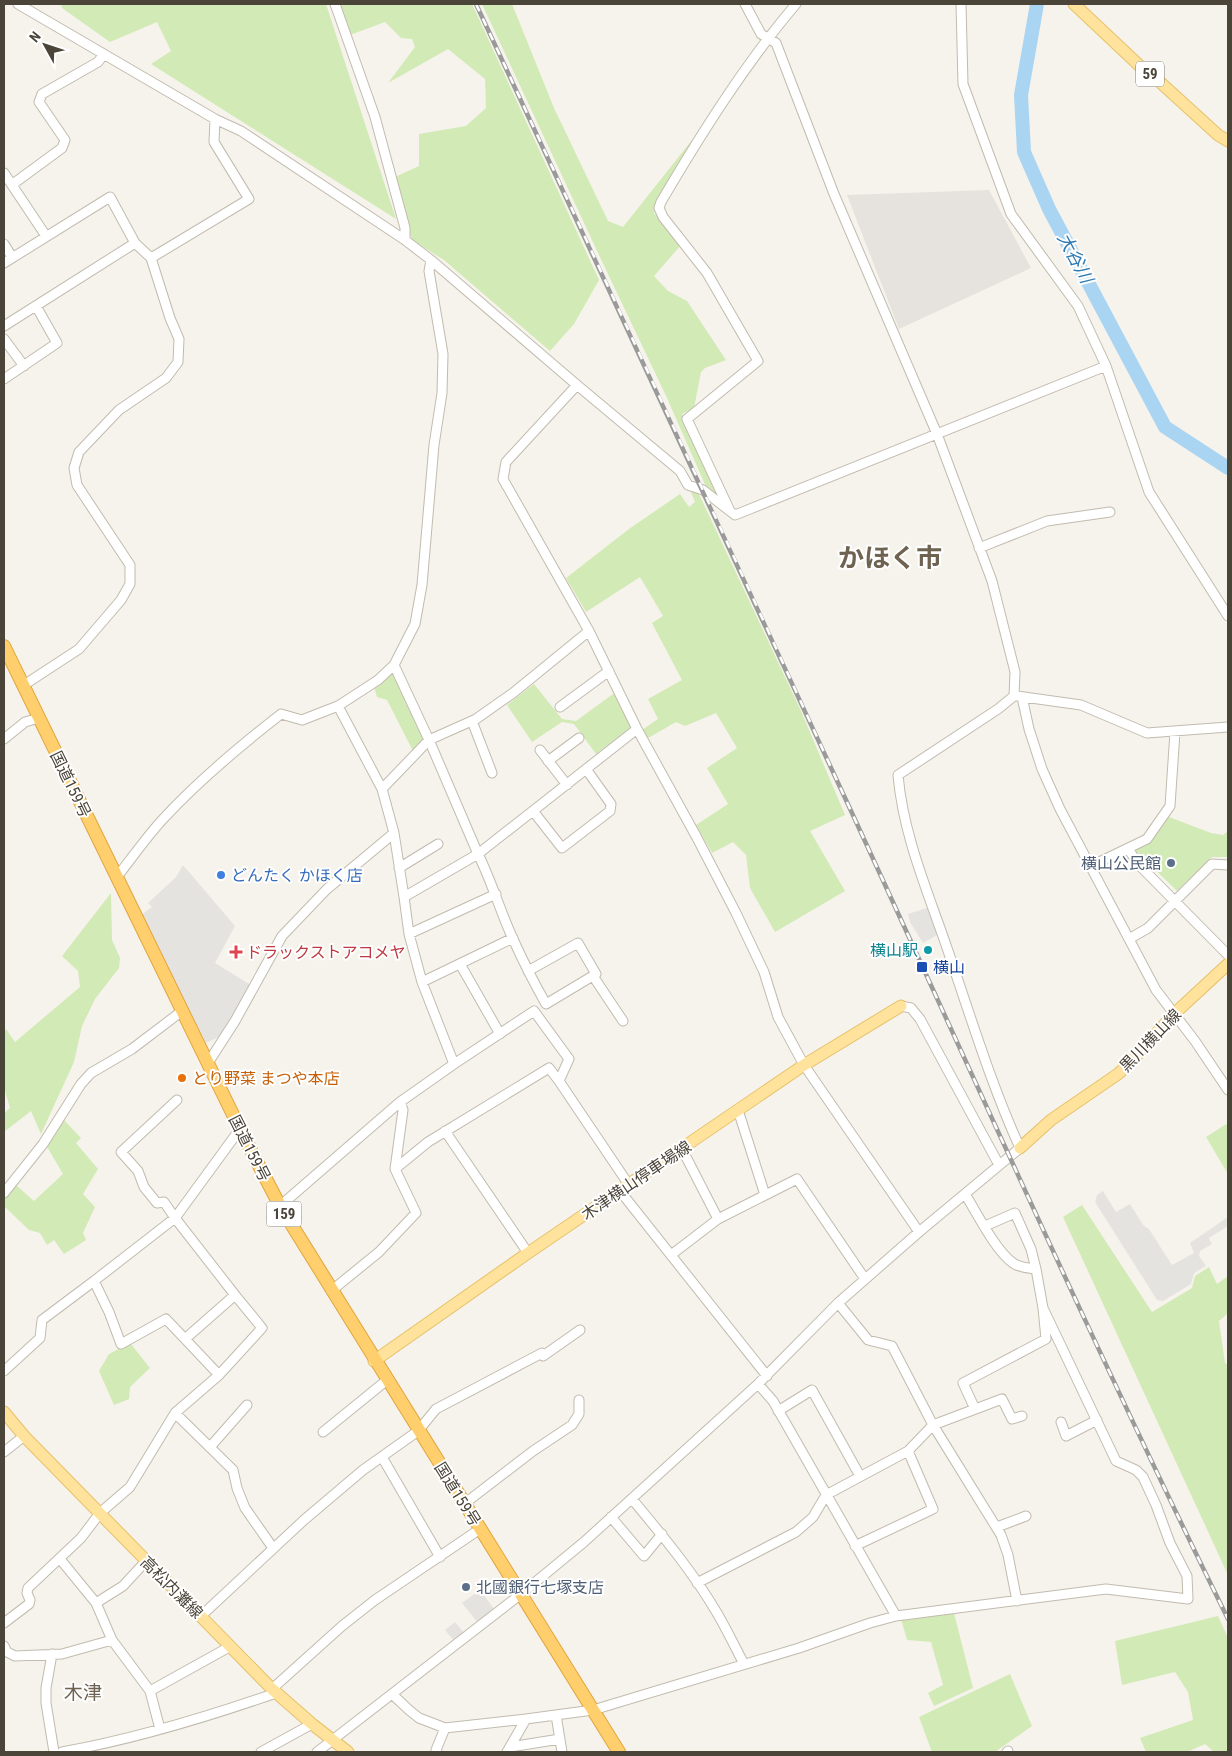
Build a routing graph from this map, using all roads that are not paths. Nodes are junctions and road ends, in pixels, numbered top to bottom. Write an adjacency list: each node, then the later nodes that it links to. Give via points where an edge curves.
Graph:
1 (18, 4): 8 (street)
2 (335, 4): 14 (street, via 374,117 405,228)
3 (745, 4): 7 (street, via 761,34)
4 (796, 4): 7 (street)
5 (961, 4): 25 (street, via 963,84 1011,214 1078,306)
6 (1074, 4): 10 (main road, 59)
7 (768, 39): 28 (street, via 776,43 834,194); 29 (street, via 699,137 659,208 662,217 707,273 758,361 687,419)
8 (104, 54): 9 (street); 12 (street, via 98,62 42,94 39,102 65,140 62,148)
9 (215, 119): 14 (street, via 241,132); 18 (street, via 214,142 249,199)
10 (1228, 142)
11 (4, 173): 12 (street)
12 (13, 184): 13 (street)
13 (46, 236): 15 (street, via 110,197); 17 (street)
14 (405, 240): 19 (street)
15 (135, 243): 18 (street); 21 (street)
16 (4, 244): 17 (street)
17 (12, 257): 20 (street)
18 (151, 258): 37 (street, via 179,339 178,362 166,378 119,410 79,452 74,468 77,485 130,565 130,584 122,600 79,649)
19 (431, 260): 27 (street); 35 (street, via 429,271 443,354 442,393 434,445 422,585 414,624)
20 (4, 262)
21 (36, 306): 22 (street); 24 (street, via 57,343)
22 (4, 326)
23 (4, 339): 24 (street)
24 (24, 366): 26 (street)
25 (1106, 366): 28 (street); 32 (street, via 1149,492)
26 (4, 379)
27 (577, 385): 29 (street, via 680,471 688,485 703,490); 33 (street, via 506,462 503,480)
28 (937, 434): 29 (street, via 741,513 735,515); 31 (street)
29 (729, 510)
30 (1110, 512): 31 (street, via 1047,521)
31 (978, 548): 38 (street, via 992,581)
32 (1228, 616)
33 (589, 632): 36 (street); 42 (street)
34 (4, 646): 37 (highway, 国道159号 / 159)
35 (394, 665): 39 (street, via 378,680); 48 (street)
36 (609, 671): 40 (street); 44 (street)
37 (24, 685): 41 (highway, 国道159号 / 159)
38 (1018, 696): 45 (street, via 1081,706 1146,733); 61 (street, via 1042,769); 93 (street, via 898,775 900,802 923,882 986,1065)
39 (338, 706): 54 (street); 63 (street, via 302,720 281,714 222,761 184,797)
40 (560, 707)
41 (39, 718): 47 (street, via 25,722); 63 (highway, 国道159号 / 159)
42 (472, 721): 48 (street); 52 (street)
43 (1228, 727): 45 (street)
44 (637, 729): 51 (street); 85 (street, via 736,913 764,972 778,1017)
45 (1175, 732): 58 (street, via 1170,806 1147,838)
46 (579, 738): 50 (street)
47 (4, 739)
48 (429, 740): 54 (street); 59 (street)
49 (540, 750): 50 (street)
50 (548, 761): 53 (street)
51 (586, 769): 53 (street); 55 (street, via 611,804 610,811 562,848)
52 (492, 773)
53 (567, 785): 55 (street)
54 (382, 789): 56 (street)
55 (533, 811): 59 (street)
56 (394, 833): 62 (street); 83 (street, via 327,889 282,936 235,1022)
57 (438, 844): 62 (street)
58 (1128, 849): 61 (street); 66 (street, via 1140,866)
59 (478, 854): 64 (street); 65 (street)
60 (1228, 865): 66 (street, via 1212,864)
61 (1091, 866): 69 (street)
62 (399, 868): 65 (street)
63 (116, 878): 78 (highway, 国道159号 / 159)
64 (496, 894): 67 (street); 68 (street)
65 (404, 897): 67 (street)
66 (1175, 900): 69 (street, via 1148,928); 70 (street)
67 (409, 934): 75 (street)
68 (512, 938): 71 (street); 73 (street)
69 (1129, 939): 80 (street, via 1156,990)
70 (1228, 955)
71 (460, 964): 75 (street); 82 (street)
72 (1228, 964): 80 (main road, 黒川横山線)
73 (528, 971): 74 (street, via 578,943 596,974); 76 (street)
74 (593, 976): 76 (street); 81 (street)
75 (422, 982): 84 (street)
76 (546, 1004): 79 (street)
77 (901, 1006): 85 (main road, 木津横山停車場線); 95 (street, via 911,1008 920,1020)
78 (182, 1011): 83 (highway, 国道159号 / 159); 98 (street, via 81,1084 43,1144)
79 (534, 1011): 82 (street); 86 (street, via 569,1059)
80 (1174, 1014): 87 (street); 93 (main road, 黒川横山線, via 1118,1074 1051,1120)
81 (623, 1020)
82 (500, 1034): 84 (street)
83 (208, 1063): 91 (highway, 国道159号 / 159)
84 (454, 1064): 89 (street)
85 (804, 1065): 90 (main road, 木津横山停車場線); 105 (street)
86 (559, 1081): 92 (street, via 549,1068); 97 (street)
87 (1228, 1090)
88 (177, 1100): 102 (street, via 121,1152 138,1171 150,1195 157,1203 164,1202)
89 (400, 1102): 96 (street, via 403,1110); 101 (street)
90 (738, 1110): 94 (main road, 木津横山停車場線); 100 (street)
91 (240, 1129): 101 (highway, 国道159号 / 159); 102 (street)
92 (445, 1131): 96 (street); 106 (street)
93 (1020, 1148): 95 (street)
94 (682, 1149): 97 (main road, 木津横山停車場線); 103 (street)
95 (999, 1165): 99 (street)
96 (395, 1169): 111 (street, via 416,1213 380,1252)
97 (625, 1188): 106 (main road, 木津横山停車場線); 107 (street)
98 (4, 1193)
99 (965, 1194): 104 (street); 105 (street)
100 (765, 1195): 103 (street); 109 (street, via 797,1179)
101 (280, 1206): 111 (highway, 国道159号 / 159)
102 (175, 1218): 110 (street); 112 (street)
103 (718, 1219): 107 (street)
104 (985, 1226): 108 (street, via 1012,1262); 108 (street, via 1015,1213)
105 (919, 1232): 109 (street)
106 (528, 1253): 117 (main road, 木津横山停車場線)
107 (671, 1255): 120 (street)
108 (1036, 1269): 114 (street)
109 (865, 1280): 113 (street)
110 (94, 1282): 116 (street, via 121,1344 166,1319); 118 (street, via 42,1320 40,1338)
111 (331, 1291): 117 (highway, 国道159号 / 159)
112 (235, 1296): 116 (street); 119 (street, via 262,1328)
113 (838, 1304): 120 (street); 132 (street, via 868,1340 892,1346)
114 (1043, 1308): 125 (street, via 1046,1339 963,1383); 130 (street)
115 (580, 1330): 133 (street, via 543,1356 542,1353 436,1409)
116 (185, 1339): 119 (street)
117 (374, 1361): 121 (highway, 国道159号 / 159)
118 (4, 1371)
119 (219, 1375): 128 (street)
120 (767, 1376): 122 (street)
121 (387, 1380): 133 (highway, 国道159号 / 159); 134 (street)
122 (758, 1384): 126 (street); 142 (street)
123 (579, 1400): 143 (street, via 579,1414 572,1425 533,1450)
124 (247, 1405): 136 (street)
125 (975, 1409): 129 (street, via 1002,1399 1012,1418); 132 (street)
126 (778, 1410): 140 (street, via 812,1390); 141 (street)
127 (4, 1412): 135 (main road, 高松内灘線)
128 (175, 1413): 136 (street); 144 (street, via 130,1487)
129 (1022, 1416)
130 (1096, 1420): 131 (street, via 1066,1436); 157 (street, via 1116,1461 1143,1477 1187,1576 1188,1599 1106,1589)
131 (1061, 1422)
132 (933, 1425): 137 (street); 148 (street)
133 (418, 1431): 139 (street); 143 (highway, 国道159号 / 159)
134 (323, 1432)
135 (24, 1436): 138 (street); 144 (main road, 高松内灘線)
136 (210, 1447): 151 (street, via 233,1470 245,1508)
137 (908, 1451): 140 (street); 150 (street, via 933,1509)
138 (4, 1452)
139 (382, 1456): 151 (street); 152 (street)
140 (860, 1476): 141 (street)
141 (826, 1495): 150 (street); 155 (street, via 813,1516 796,1532)
142 (632, 1499): 146 (street); 149 (street)
143 (464, 1504): 147 (highway, 国道159号 / 159)
144 (100, 1513): 153 (street); 154 (main road, 高松内灘線)
145 (1026, 1516): 148 (street)
146 (611, 1517): 149 (street, via 644,1556); 156 (street)
147 (480, 1529): 152 (street); 156 (highway, 国道159号 / 159)
148 (997, 1531): 157 (street, via 1008,1555)
149 (662, 1534): 155 (street)
150 (855, 1546): 160 (street)
151 (273, 1548): 159 (street)
152 (440, 1557): 168 (street, via 342,1626)
153 (60, 1559): 158 (street); 161 (street, via 28,1588 29,1604)
154 (146, 1561): 158 (street, via 123,1586); 159 (main road, 高松内灘線)
155 (697, 1583): 166 (street)
156 (521, 1594): 169 (street); 170 (highway, 国道159号 / 159)
157 (1018, 1601): 160 (street)
158 (96, 1604): 162 (street)
159 (200, 1616): 164 (main road, 高松内灘線)
160 (896, 1616): 166 (street)
161 (4, 1623)
162 (112, 1640): 165 (street); 167 (street)
163 (4, 1646): 165 (street, via 15,1656)
164 (231, 1646): 167 (street); 168 (main road, 高松内灘線)
165 (52, 1654): 179 (street, via 46,1704)
166 (744, 1664): 170 (street)
167 (150, 1691): 175 (street)
168 (274, 1691): 173 (main road, 高松内灘線); 175 (street, via 207,1717)
169 (392, 1694): 174 (street, via 419,1718); 177 (street)
170 (593, 1710): 171 (street); 186 (highway, 国道159号 / 159)
171 (556, 1715): 172 (street); 176 (street)
172 (526, 1719): 174 (street); 178 (street)
173 (312, 1724): 177 (main road, 高松内灘線); 181 (street)
174 (445, 1728): 184 (street)
175 (160, 1729): 180 (street)
176 (560, 1739): 178 (street); 185 (street)
177 (333, 1740): 182 (street); 183 (main road, 高松内灘線)
178 (509, 1750)
179 (54, 1752)
180 (63, 1752)
181 (261, 1752)
182 (317, 1752)
183 (348, 1752)
184 (437, 1752)
185 (562, 1752)
186 (619, 1752)

